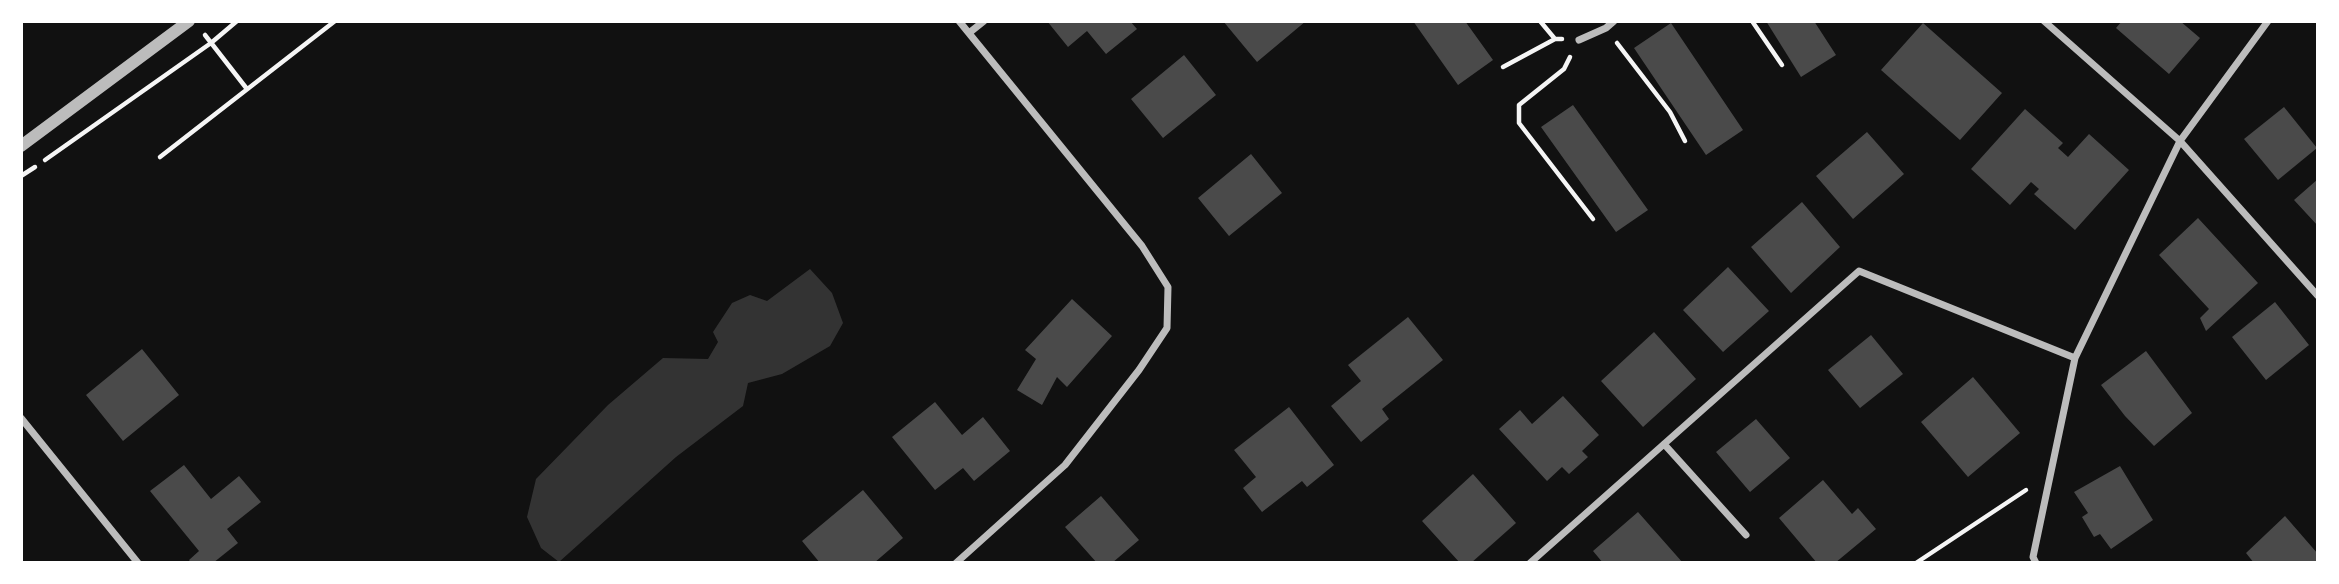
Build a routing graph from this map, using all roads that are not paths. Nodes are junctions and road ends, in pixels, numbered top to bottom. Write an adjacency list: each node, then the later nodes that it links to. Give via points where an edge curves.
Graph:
1 (189, 21): 10 (street)
2 (959, 21): 7 (street)
3 (984, 21): 7 (street)
4 (1614, 21): 8 (street)
5 (2044, 21): 9 (street)
6 (2268, 21): 9 (street)
7 (970, 33): 17 (street, via 1142,246 1168,287 1167,328 1065,465)
8 (1579, 40)
9 (2180, 141): 11 (street); 12 (street)
10 (21, 146)
11 (2318, 296)
12 (2075, 358): 14 (street, via 1859,271); 19 (street, via 2048,476 2033,557)
13 (21, 418): 16 (street)
14 (1664, 444): 15 (street); 18 (street)
15 (1746, 535)
16 (138, 563)
17 (956, 563)
18 (1530, 563)
19 (2036, 563)

